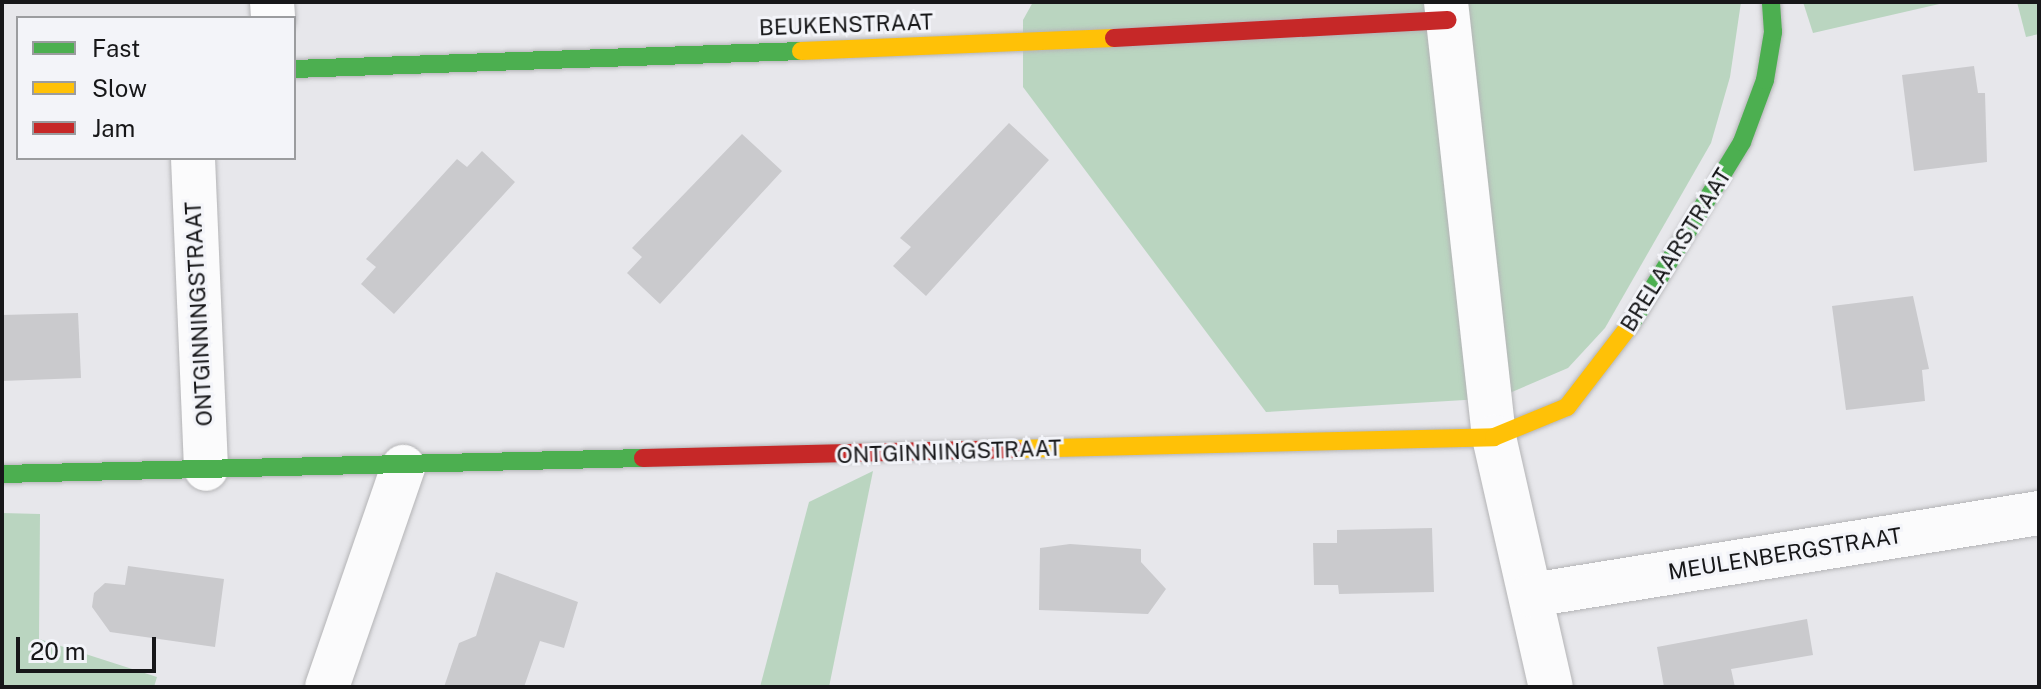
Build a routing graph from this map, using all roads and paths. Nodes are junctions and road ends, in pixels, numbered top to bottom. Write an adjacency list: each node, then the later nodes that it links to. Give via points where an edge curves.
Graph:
1 (1771, 2): 5 (street, BRELAARSTRAAT, via 1773,32 1742,142 1674,258 1604,365 1567,407)
2 (1447, 11): 3 (street, BEUKENSTRAAT, via 1030,43); 5 (street)
3 (296, 69)
4 (193, 160): 7 (street, ONTGINNINGSTRAAT)
5 (1494, 437): 6 (street, ONTGINNINGSTRAAT); 10 (street)
6 (403, 467): 7 (street, ONTGINNINGSTRAAT); 11 (street)
7 (206, 469): 8 (street, ONTGINNINGSTRAAT)
8 (2, 474)
9 (2039, 513): 10 (street, MEULENBERGSTRAAT)
10 (1532, 595): 12 (street)
11 (327, 687)
12 (1551, 687)

